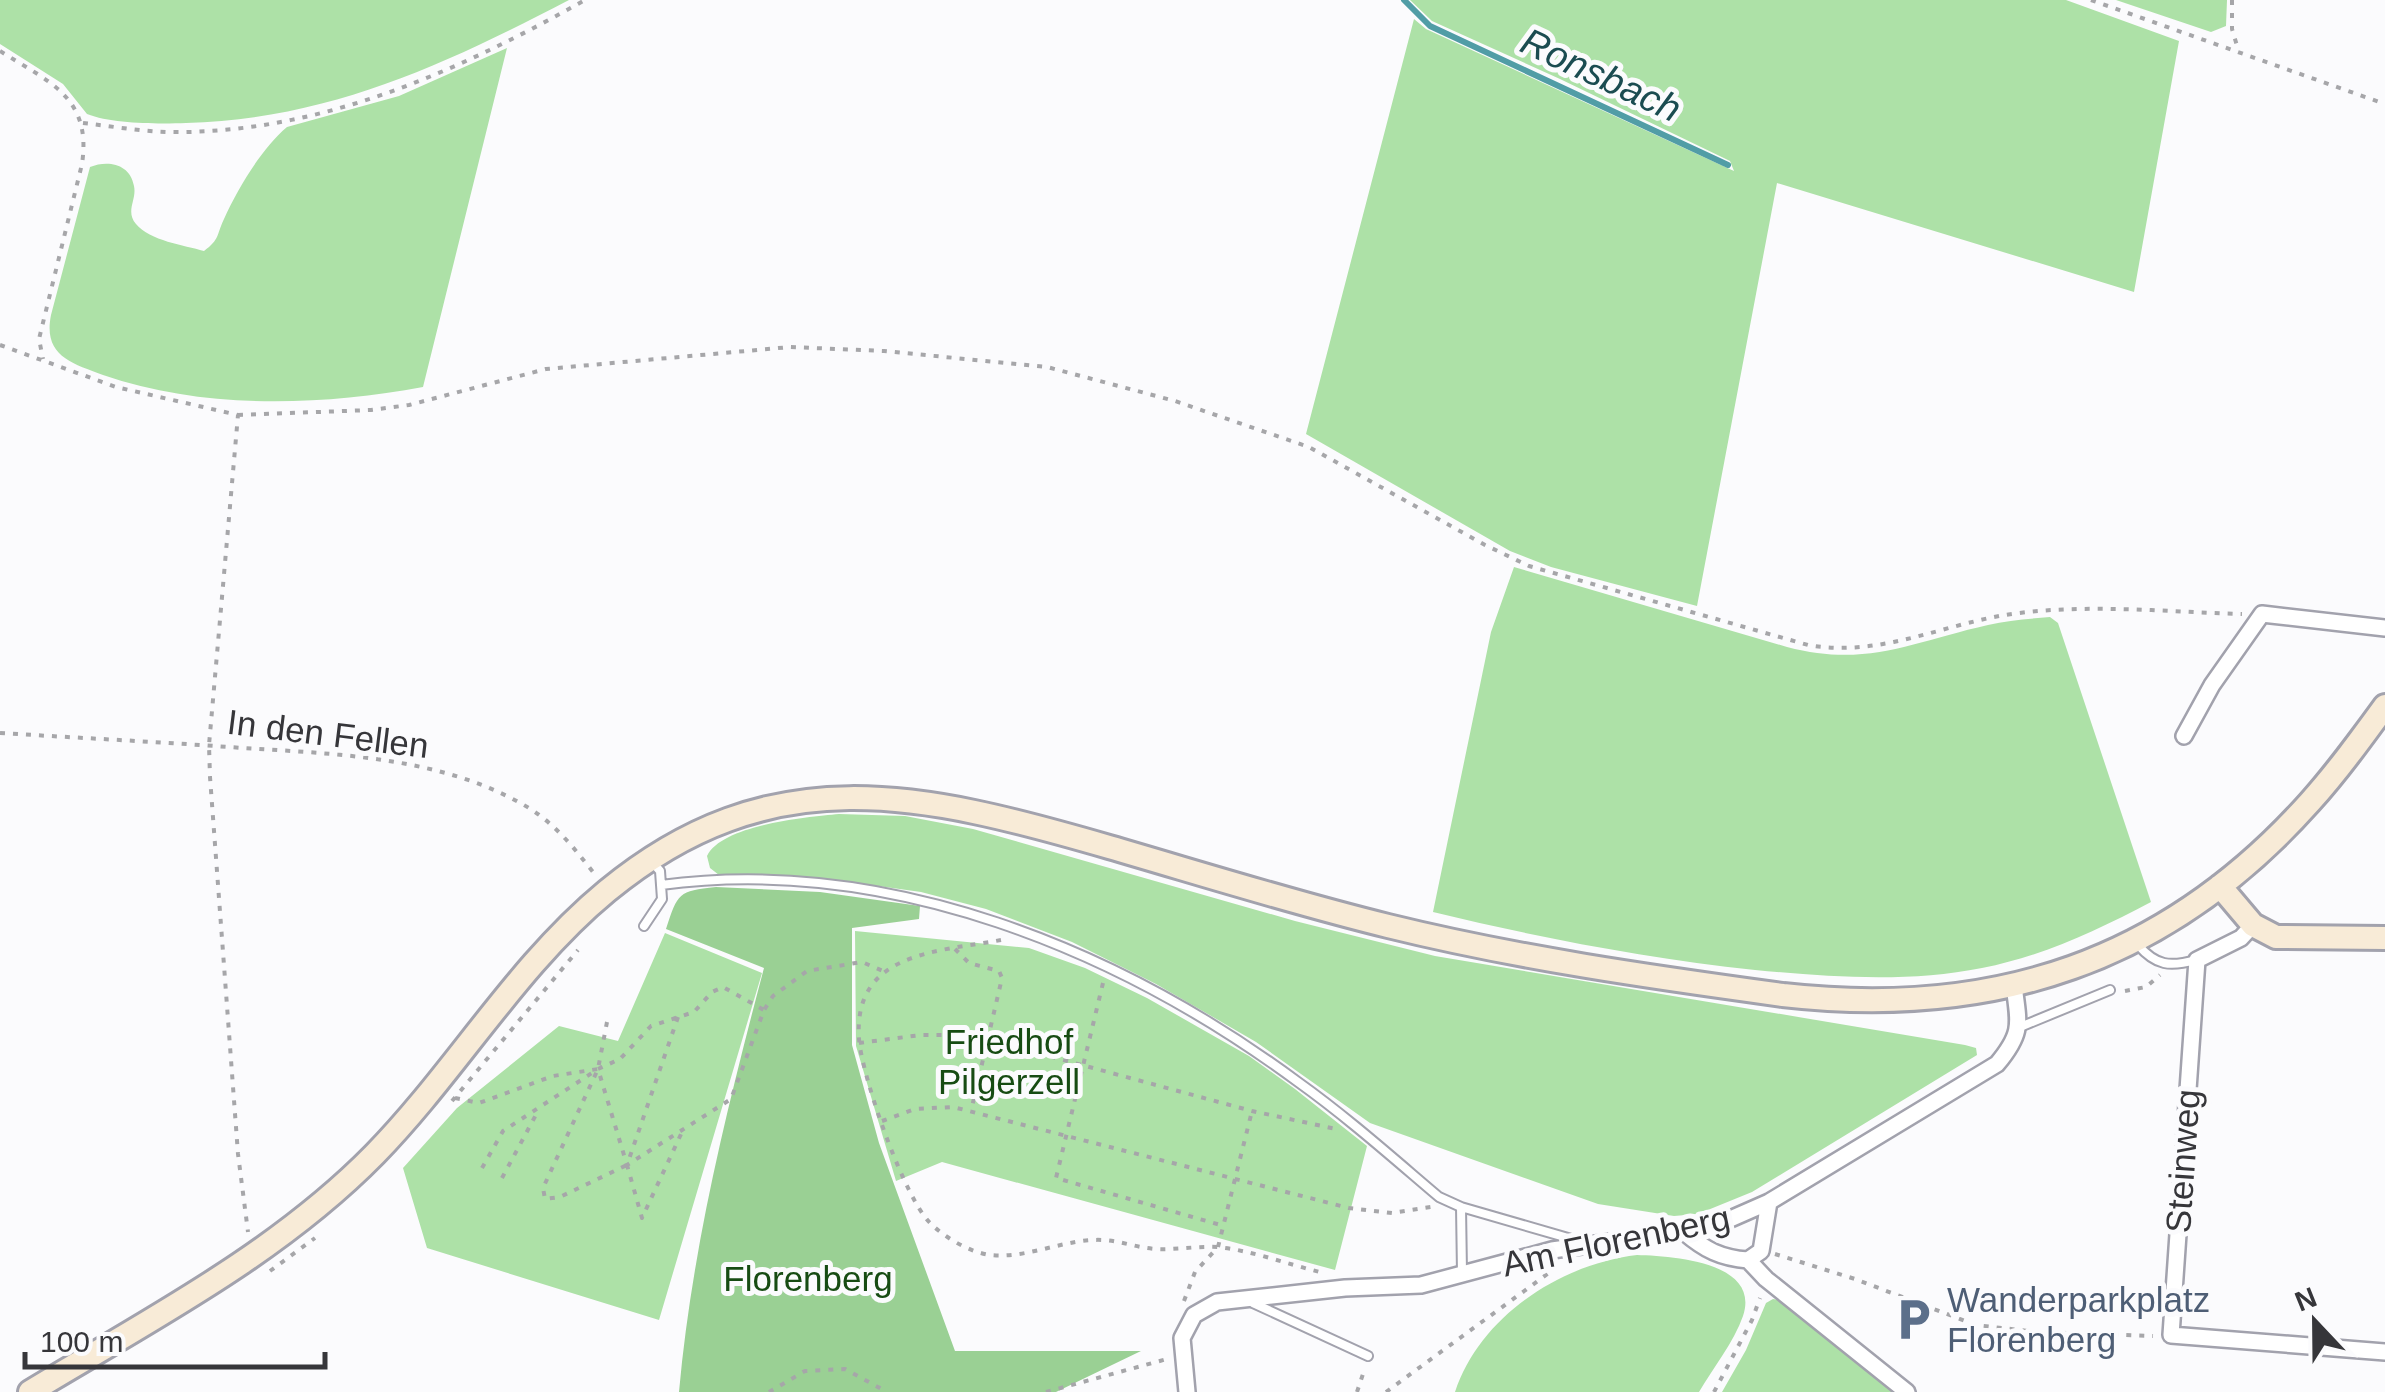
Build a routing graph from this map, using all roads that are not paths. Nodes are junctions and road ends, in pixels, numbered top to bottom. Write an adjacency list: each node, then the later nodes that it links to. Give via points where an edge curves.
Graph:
1 (2385, 628): 3 (street, via 2262,614)
2 (2385, 706): 6 (street, via 2310,802)
3 (2184, 736)
4 (649, 859): 5 (lane); 12 (street, via 751,812 828,797 890,797 1010,818 1384,925 1555,960 1824,1000 1905,1000); 24 (street, via 541,958 377,1152 326,1200 252,1257)
5 (661, 885): 8 (lane, via 662,899); 16 (lane, via 764,881 920,898 1107,966 1298,1082)
6 (2220, 886): 7 (street); 10 (street)
7 (2253, 925): 9 (street, via 2276,937); 11 (street)
8 (644, 926)
9 (2385, 938)
10 (2136, 941): 11 (lane, via 2166,964); 12 (street)
11 (2197, 960): 22 (street, Steinweg, via 2171,1335)
12 (2014, 986): 14 (street)
13 (2110, 990): 14 (lane)
14 (2020, 1028): 15 (street, Am Florenberg, via 1997,1064)
15 (1769, 1202): 17 (street, Am Florenberg); 19 (street)
16 (1460, 1207): 18 (lane); 20 (lane)
17 (1684, 1232): 18 (street, Am Florenberg); 19 (street, via 1724,1258)
18 (1589, 1244): 20 (street, Am Florenberg)
19 (1754, 1256): 26 (street, via 1766,1279)
20 (1462, 1276): 21 (street, Am Florenberg, via 1387,1289)
21 (1244, 1298): 23 (lane); 25 (street, Am Florenberg, via 1217,1302 1188,1324 1182,1338)
22 (2385, 1352)
23 (1368, 1356)
24 (30, 1392)
25 (1187, 1392)
26 (1907, 1392)

